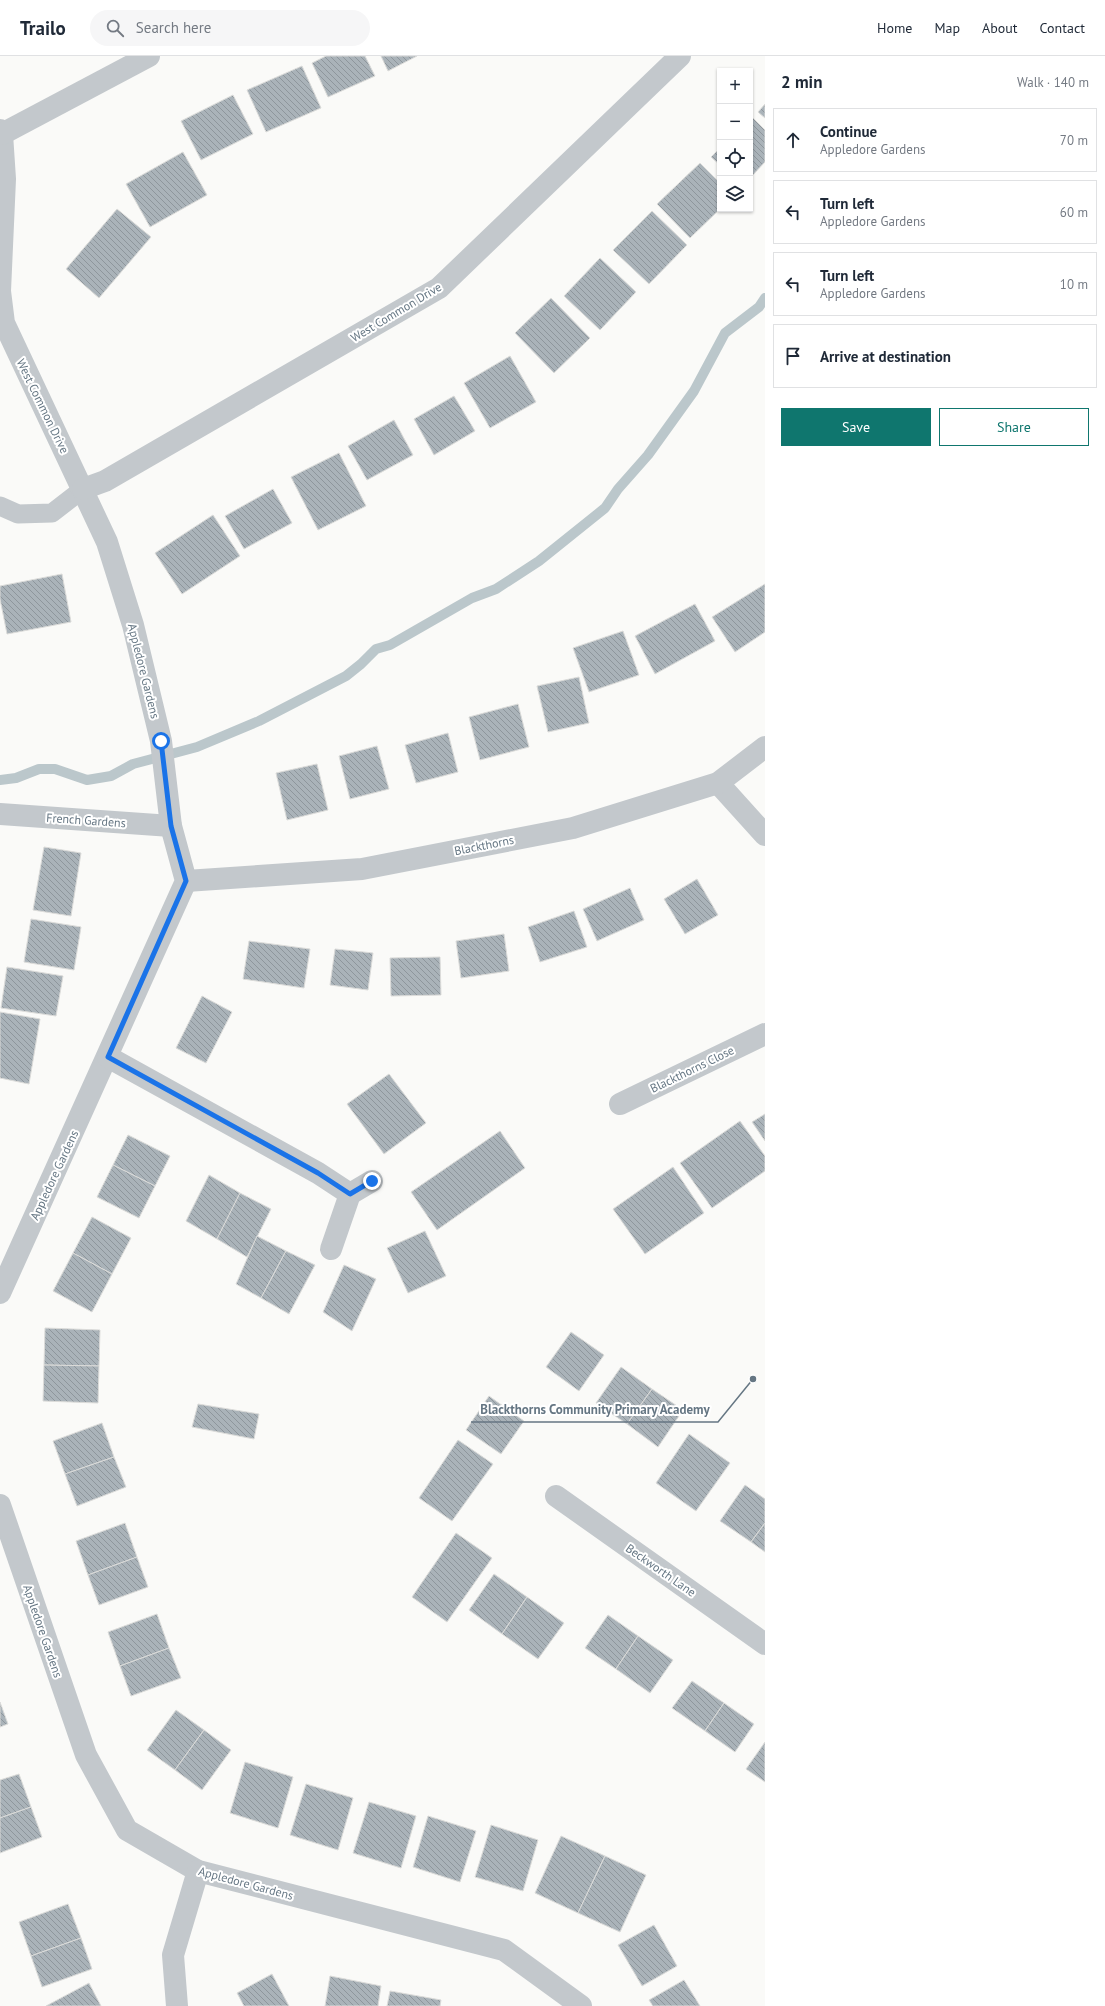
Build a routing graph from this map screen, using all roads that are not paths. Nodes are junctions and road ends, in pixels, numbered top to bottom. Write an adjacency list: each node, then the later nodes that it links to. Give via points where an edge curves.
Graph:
1 (149, 56): 3 (street, West Common Drive)
2 (680, 56): 5 (street, West Common Drive, via 439,288 105,481)
3 (1, 132): 4 (street, West Common Drive, via 5,179 0,291)
4 (2, 324): 5 (street, West Common Drive)
5 (83, 489): 6 (lane, West Common Drive, via 52,513 18,514); 10 (street, Appledore Gardens, via 107,542 133,625 161,741)
6 (0, 506)
7 (765, 747): 8 (street, Blackthorns)
8 (718, 783): 11 (street); 12 (street, Blackthorns, via 572,828 362,869)
9 (0, 814): 10 (street, French Gardens)
10 (171, 826): 12 (street, Appledore Gardens)
11 (765, 835)
12 (186, 881): 14 (street, Appledore Gardens)
13 (765, 1034): 15 (street, Blackthorns Close)
14 (108, 1057): 17 (street, via 318,1173); 19 (street, Appledore Gardens)
15 (620, 1104)
16 (372, 1181): 17 (street)
17 (350, 1194): 18 (street)
18 (331, 1249)
19 (0, 1293)
20 (556, 1496): 22 (street, Beckworth Lane)
21 (0, 1505): 23 (street, Appledore Gardens, via 86,1756 127,1830)
22 (765, 1644)
23 (198, 1871): 24 (street, via 173,1955); 25 (street, Appledore Gardens, via 504,1950)
24 (177, 2006)
25 (581, 2006)

